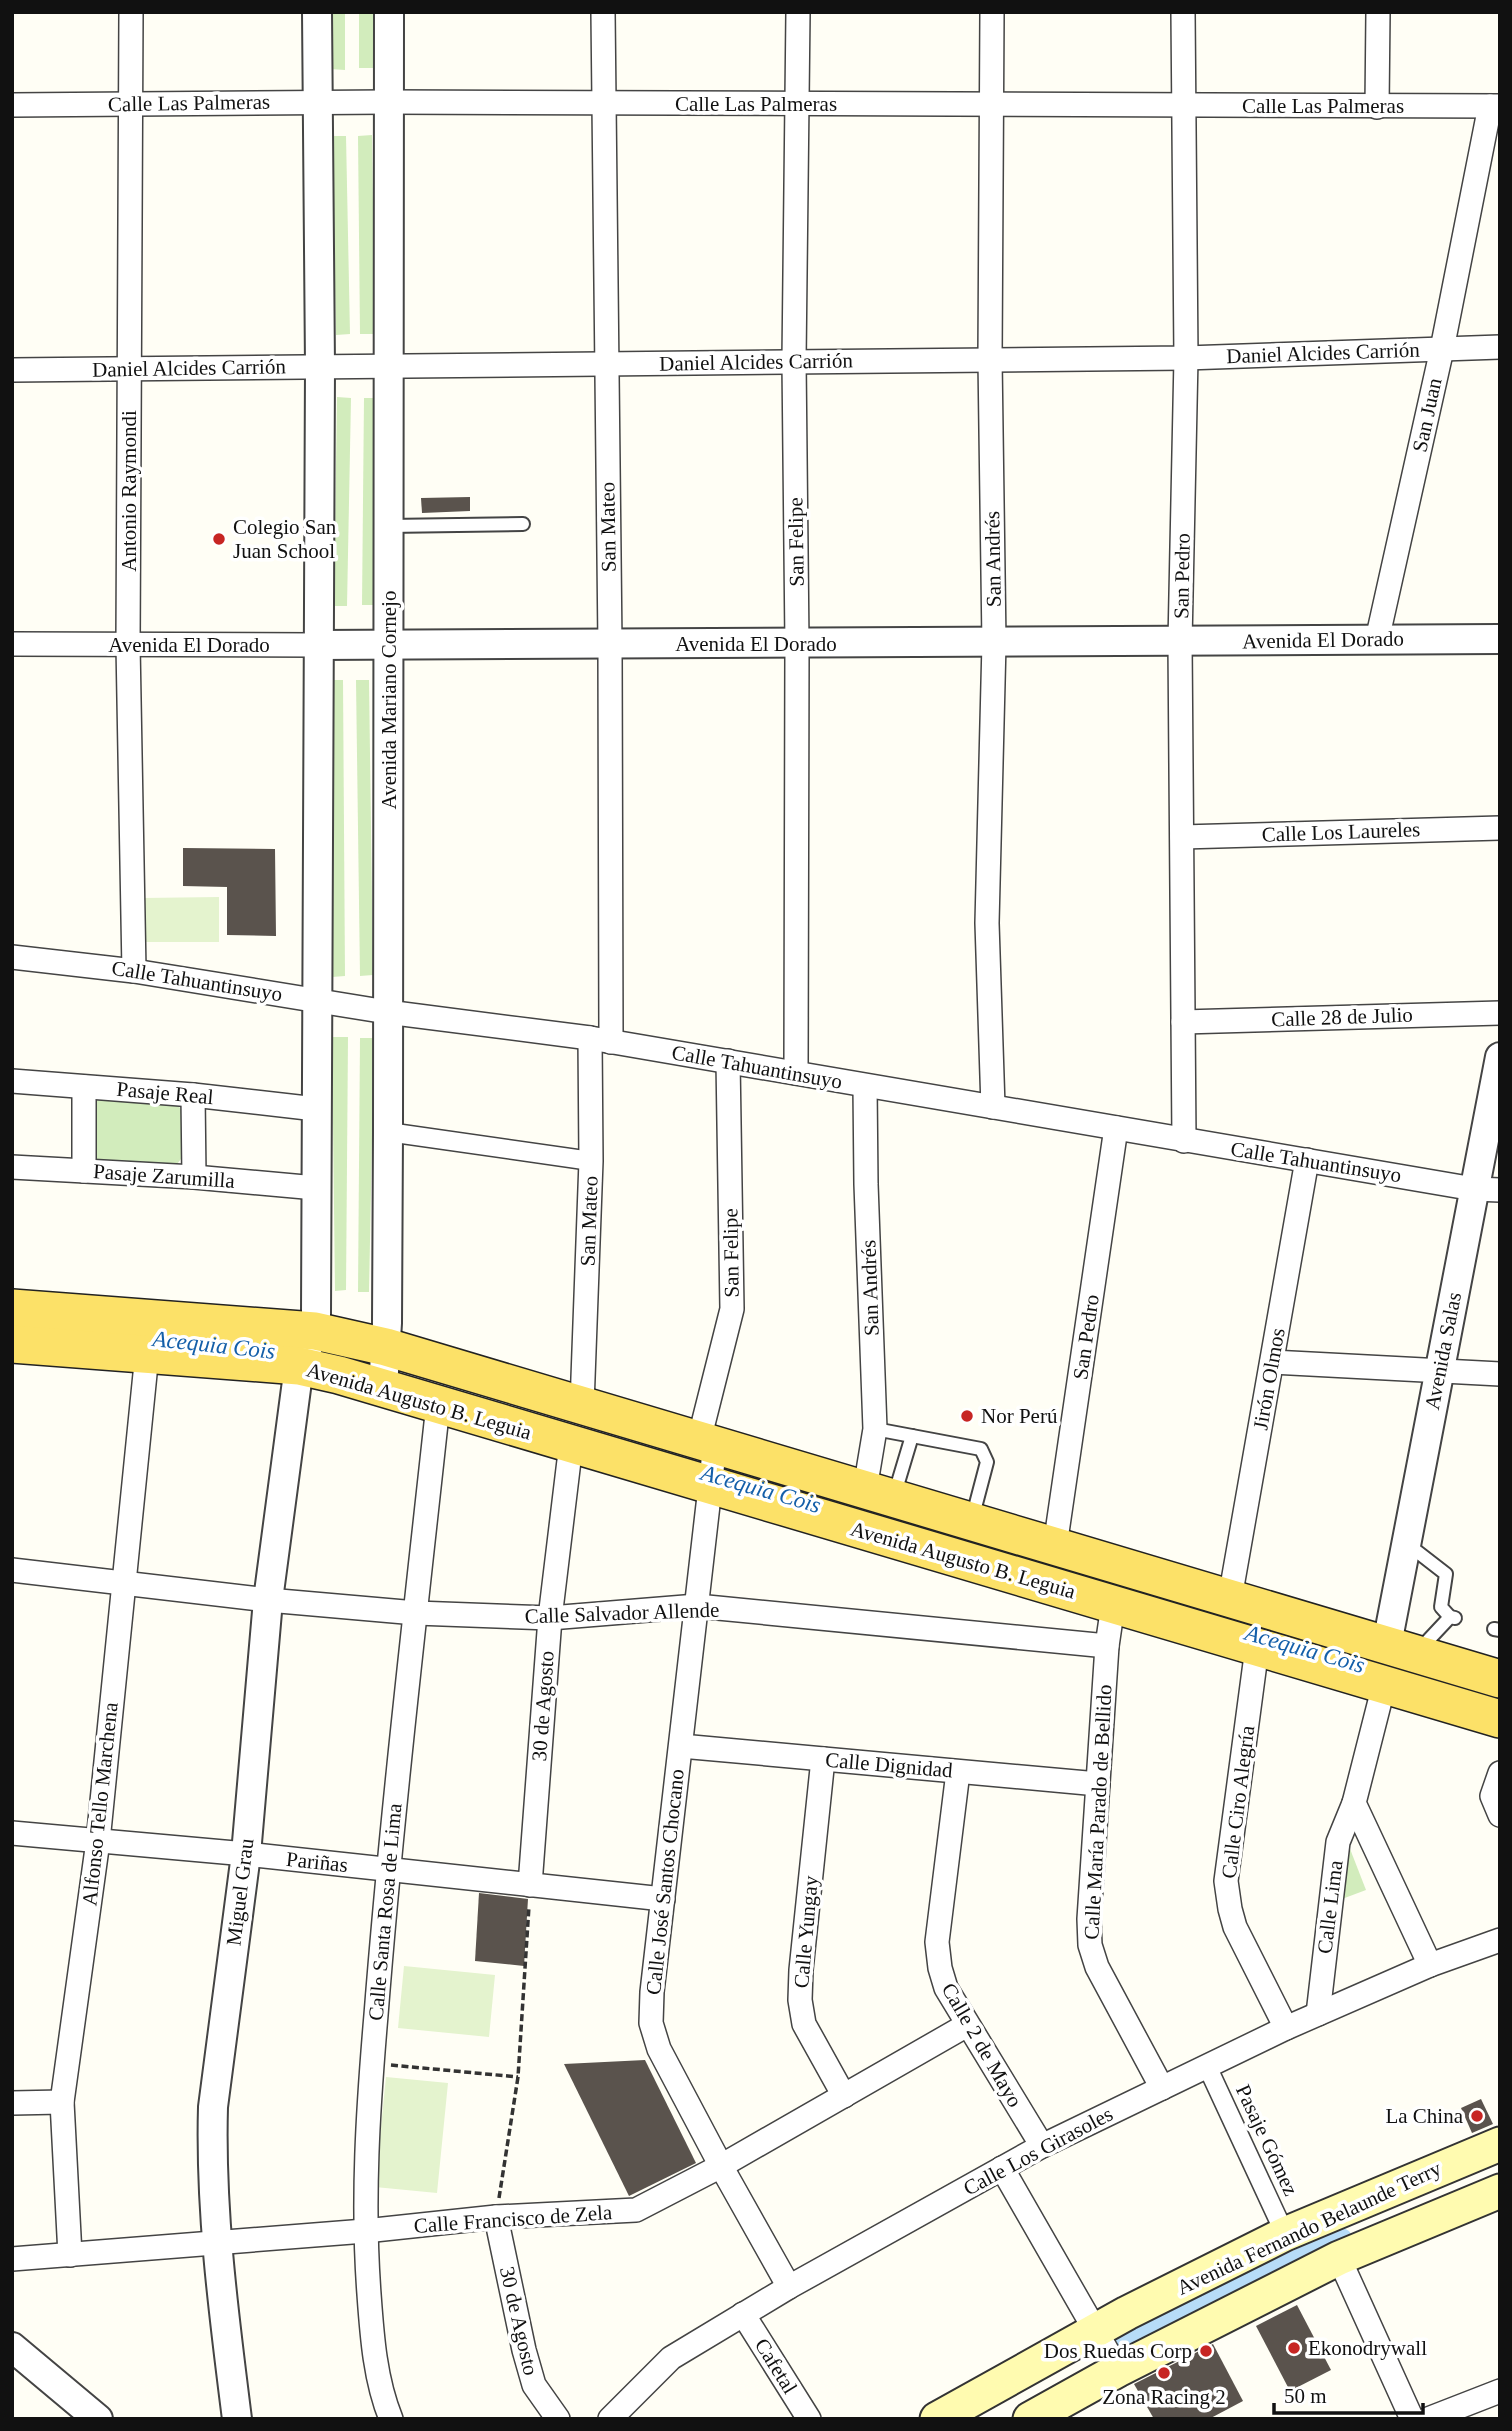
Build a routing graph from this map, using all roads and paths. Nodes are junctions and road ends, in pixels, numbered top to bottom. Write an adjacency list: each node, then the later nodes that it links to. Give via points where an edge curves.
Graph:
1 (131, 12): 12 (street, Antonio Raymondi)
2 (317, 12): 9 (street)
3 (389, 12): 10 (street, Avenida Mariano Cornejo)
4 (603, 12): 11 (street, San Mateo)
5 (798, 12): 13 (street, San Felipe)
6 (992, 12): 15 (street, San Andrés)
7 (1184, 12): 16 (street, San Pedro)
8 (1378, 12): 18 (street)
9 (317, 102): 10 (street, Calle Las Palmeras); 12 (street, Calle Las Palmeras); 25 (street)
10 (388, 102): 11 (street, Calle Las Palmeras); 26 (street, Avenida Mariano Cornejo)
11 (603, 103): 13 (street, Calle Las Palmeras); 24 (street, San Mateo)
12 (131, 104): 14 (street, Calle Las Palmeras); 27 (street, Antonio Raymondi)
13 (797, 104): 15 (street, Calle Las Palmeras); 23 (street, San Felipe)
14 (12, 105)
15 (991, 105): 16 (street, Calle Las Palmeras); 22 (street, San Andrés)
16 (1184, 106): 18 (street, Calle Las Palmeras); 21 (street, San Pedro)
17 (1495, 106): 18 (street, Calle Las Palmeras); 20 (street, San Juan)
18 (1377, 107)
19 (1500, 348): 20 (street, Daniel Alcides Carrión)
20 (1442, 349): 21 (street, Daniel Alcides Carrión); 32 (street, San Juan)
21 (1186, 358): 22 (street, Daniel Alcides Carrión); 33 (street, San Pedro)
22 (990, 359): 23 (street, Daniel Alcides Carrión); 34 (street, San Andrés)
23 (794, 361): 24 (street, Daniel Alcides Carrión); 36 (street, San Felipe)
24 (606, 363): 26 (street, Daniel Alcides Carrión); 39 (street, San Mateo)
25 (320, 366): 26 (street, Daniel Alcides Carrión); 27 (street, Daniel Alcides Carrión); 38 (street)
26 (389, 367): 30 (street, Avenida Mariano Cornejo)
27 (129, 369): 28 (street, Daniel Alcides Carrión); 37 (street, Antonio Raymondi)
28 (12, 370)
29 (523, 524): 30 (lane)
30 (388, 526): 40 (street, Avenida Mariano Cornejo)
31 (1500, 639): 32 (street, Avenida El Dorado)
32 (1377, 640): 33 (street, Avenida El Dorado)
33 (1180, 642): 34 (street, Avenida El Dorado); 42 (street, San Pedro)
34 (994, 643): 36 (street, Avenida El Dorado); 57 (street, San Andrés, via 987,923)
35 (12, 644): 37 (street, Avenida El Dorado)
36 (797, 644): 39 (street, Avenida El Dorado); 52 (street, San Felipe)
37 (128, 645): 38 (street, Avenida El Dorado); 44 (street, Antonio Raymondi)
38 (317, 645): 40 (street, Avenida El Dorado); 45 (street)
39 (610, 645): 40 (street, Avenida El Dorado); 49 (street, San Mateo)
40 (390, 646): 46 (street, Avenida Mariano Cornejo)
41 (1500, 828): 42 (street, Calle Los Laureles)
42 (1182, 837): 48 (street, San Pedro)
43 (12, 957): 44 (street, Calle Tahuantinsuyo)
44 (134, 971): 45 (street, Calle Tahuantinsuyo)
45 (317, 1000): 46 (street, Calle Tahuantinsuyo); 58 (street)
46 (387, 1012): 49 (street, Calle Tahuantinsuyo); 60 (street, Avenida Mariano Cornejo)
47 (1500, 1013): 48 (street, Calle 28 de Julio)
48 (1183, 1022): 61 (street, San Pedro)
49 (601, 1040): 51 (street, Calle Tahuantinsuyo); 63 (street, San Mateo)
50 (1500, 1057): 68 (street, Avenida Salas)
51 (728, 1061): 52 (street, Calle Tahuantinsuyo); 83 (street, San Felipe, via 732,1309)
52 (796, 1073): 54 (street, Calle Tahuantinsuyo)
53 (12, 1082): 55 (street, Pasaje Real)
54 (865, 1086): 57 (street, Calle Tahuantinsuyo); 81 (street, San Andrés)
55 (84, 1087): 56 (street, Pasaje Real); 65 (street)
56 (192, 1095): 58 (street, Pasaje Real); 66 (street)
57 (993, 1107): 59 (street, Calle Tahuantinsuyo)
58 (316, 1109): 67 (street)
59 (1116, 1128): 61 (street, Calle Tahuantinsuyo); 89 (street, San Pedro)
60 (388, 1132): 63 (street); 72 (street, Avenida Mariano Cornejo)
61 (1184, 1141): 62 (street, Calle Tahuantinsuyo)
62 (1307, 1160): 68 (street, Calle Tahuantinsuyo); 74 (street, Jirón Olmos)
63 (591, 1161): 80 (street, San Mateo)
64 (12, 1167): 65 (street, Pasaje Zarumilla)
65 (84, 1171): 66 (street, Pasaje Zarumilla)
66 (194, 1177): 67 (street, Pasaje Zarumilla)
67 (316, 1188): 70 (street)
68 (1487, 1189): 76 (street, Avenida Salas)
69 (12, 1308): 70 (main road, Avenida Augusto B. Leguia)
70 (315, 1332): 72 (main road, Avenida Augusto B. Leguia); 75 (street)
71 (12, 1344): 73 (main road, Avenida Augusto B. Leguia)
72 (386, 1348): 78 (street, Avenida Mariano Cornejo); 80 (main road, Avenida Augusto B. Leguia)
73 (147, 1354): 75 (main road, Avenida Augusto B. Leguia); 91 (street, Alfonso Tello Marchena)
74 (1272, 1362): 76 (street); 92 (street, Jirón Olmos)
75 (300, 1365): 78 (main road, Avenida Augusto B. Leguia); 93 (street, Miguel Grau)
76 (1439, 1371): 77 (street); 88 (street, Avenida Salas)
77 (1500, 1374)
78 (383, 1387): 79 (main road, Avenida Augusto B. Leguia)
79 (438, 1405): 84 (main road, Avenida Augusto B. Leguia); 96 (street, Calle Santa Rosa de Lima)
80 (582, 1405): 83 (main road, Avenida Augusto B. Leguia)
81 (875, 1429): 82 (lane); 86 (street, San Andrés)
82 (912, 1436): 86 (lane); 87 (lane, via 981,1449 985,1454)
83 (709, 1443): 85 (street, Calle José Santos Chocano); 86 (main road, Avenida Augusto B. Leguia)
84 (571, 1444): 85 (main road, Avenida Augusto B. Leguia); 97 (street, 30 de Agosto)
85 (709, 1484): 94 (main road, Avenida Augusto B. Leguia); 95 (street, Calle José Santos Chocano)
86 (879, 1493): 87 (main road, Avenida Augusto B. Leguia)
87 (972, 1521): 89 (main road, Avenida Augusto B. Leguia)
88 (1406, 1543): 100 (street, Avenida Salas); 100 (lane, via 1446,1574 1441,1607 1452,1618)
89 (1055, 1546): 92 (main road, Avenida Augusto B. Leguia)
90 (12, 1570): 91 (street, Calle Salvador Allende)
91 (123, 1583): 93 (street, Calle Salvador Allende); 112 (street, Alfonso Tello Marchena)
92 (1230, 1598): 100 (main road, Avenida Augusto B. Leguia)
93 (268, 1600): 96 (street, Calle Salvador Allende); 113 (street, Miguel Grau)
94 (1114, 1605): 98 (street, Calle María Parado de Bellido); 99 (main road, Avenida Augusto B. Leguia)
95 (696, 1606): 97 (street, Calle Salvador Allende); 98 (street, Calle Salvador Allende); 104 (street, Calle José Santos Chocano)
96 (416, 1613): 97 (street, Calle Salvador Allende); 114 (street, Calle Santa Rosa de Lima)
97 (550, 1618): 115 (street, 30 de Agosto)
98 (1107, 1646): 108 (street, Calle María Parado de Bellido)
99 (1257, 1648): 102 (main road, Avenida Augusto B. Leguia); 121 (street, Calle Ciro Alegría, via 1226,1881 1235,1927)
100 (1401, 1649): 101 (main road, Avenida Augusto B. Leguia)
101 (1500, 1679)
102 (1384, 1685): 103 (main road, Avenida Augusto B. Leguia); 109 (street, Calle Lima)
103 (1500, 1720)
104 (681, 1746): 105 (street, Calle Dignidad); 116 (street, Calle José Santos Chocano)
105 (823, 1759): 106 (street, Calle Dignidad); 126 (street, Calle Yungay, via 800,2000 804,2024)
106 (958, 1772): 108 (street, Calle Dignidad); 120 (street, Calle 2 de Mayo, via 937,1942 946,1988)
107 (1500, 1773): 110 (street, via 1492,1797)
108 (1098, 1784): 125 (street, Calle María Parado de Bellido, via 1090,1945 1097,1967)
109 (1354, 1803): 118 (street, Calle Lima); 119 (street, Calle Lima, via 1338,1842)
110 (1500, 1815)
111 (12, 1833): 112 (street, Pariñas)
112 (98, 1841): 113 (street, Pariñas); 127 (street, Alfonso Tello Marchena)
113 (246, 1854): 114 (street, Pariñas); 137 (street, Miguel Grau, via 213,2107)
114 (387, 1869): 115 (street, Pariñas); 122 (street, Calle Santa Rosa de Lima)
115 (530, 1885): 116 (street, Pariñas); 124 (path)
116 (663, 1899): 131 (street, Calle José Santos Chocano, via 651,2023 659,2049)
117 (1500, 1940): 118 (street, Calle Los Girasoles)
118 (1430, 1965): 119 (street, Calle Los Girasoles)
119 (1318, 2014): 121 (street, Calle Los Girasoles)
120 (967, 2025): 126 (street, Calle Francisco de Zela); 130 (street, Calle 2 de Mayo)
121 (1286, 2028): 123 (street, Calle Los Girasoles)
122 (372, 2063): 124 (path); 135 (street, Calle Santa Rosa de Lima)
123 (1208, 2066): 125 (street, Calle Los Girasoles); 136 (street, Pasaje Gómez)
124 (517, 2077): 134 (path)
125 (1161, 2088): 130 (street, Calle Los Girasoles)
126 (844, 2096): 131 (street, Calle Francisco de Zela)
127 (62, 2102): 128 (street); 138 (street, Alfonso Tello Marchena)
128 (12, 2103)
129 (1500, 2144): 136 (main road, Avenida Fernando Belaunde Terry)
130 (1042, 2146): 132 (street, Calle Los Girasoles)
131 (721, 2166): 134 (street, Calle Francisco de Zela, via 636,2210); 141 (street, Calle José Santos Chocano)
132 (1002, 2168): 141 (street, Calle Los Girasoles); 143 (street)
133 (1500, 2191): 139 (main road, Avenida Fernando Belaunde Terry)
134 (496, 2217): 135 (street, Calle Francisco de Zela); 150 (street, 30 de Agosto, via 534,2385)
135 (365, 2231): 137 (street, Calle Francisco de Zela); 149 (street, Calle Santa Rosa de Lima, via 373,2339 382,2398)
136 (1285, 2234): 143 (main road, Avenida Fernando Belaunde Terry)
137 (217, 2243): 138 (street, Calle Francisco de Zela); 148 (street, Miguel Grau)
138 (70, 2255): 140 (street, Calle Francisco de Zela)
139 (1339, 2258): 145 (main road, Avenida Fernando Belaunde Terry); 155 (street)
140 (12, 2259)
141 (789, 2287): 142 (street, Calle Los Girasoles)
142 (743, 2314): 151 (street, Calle Los Girasoles, via 671,2358); 152 (street, Cafetal)
143 (1096, 2331): 145 (street); 153 (main road, Avenida Fernando Belaunde Terry)
144 (12, 2347): 147 (street)
145 (1118, 2370): 154 (main road, Avenida Fernando Belaunde Terry)
146 (1500, 2391): 156 (street)
147 (98, 2419)
148 (237, 2419)
149 (391, 2419)
150 (558, 2419)
151 (610, 2419)
152 (809, 2419)
153 (937, 2419)
154 (1030, 2419)
155 (1412, 2419)
156 (1428, 2419)

